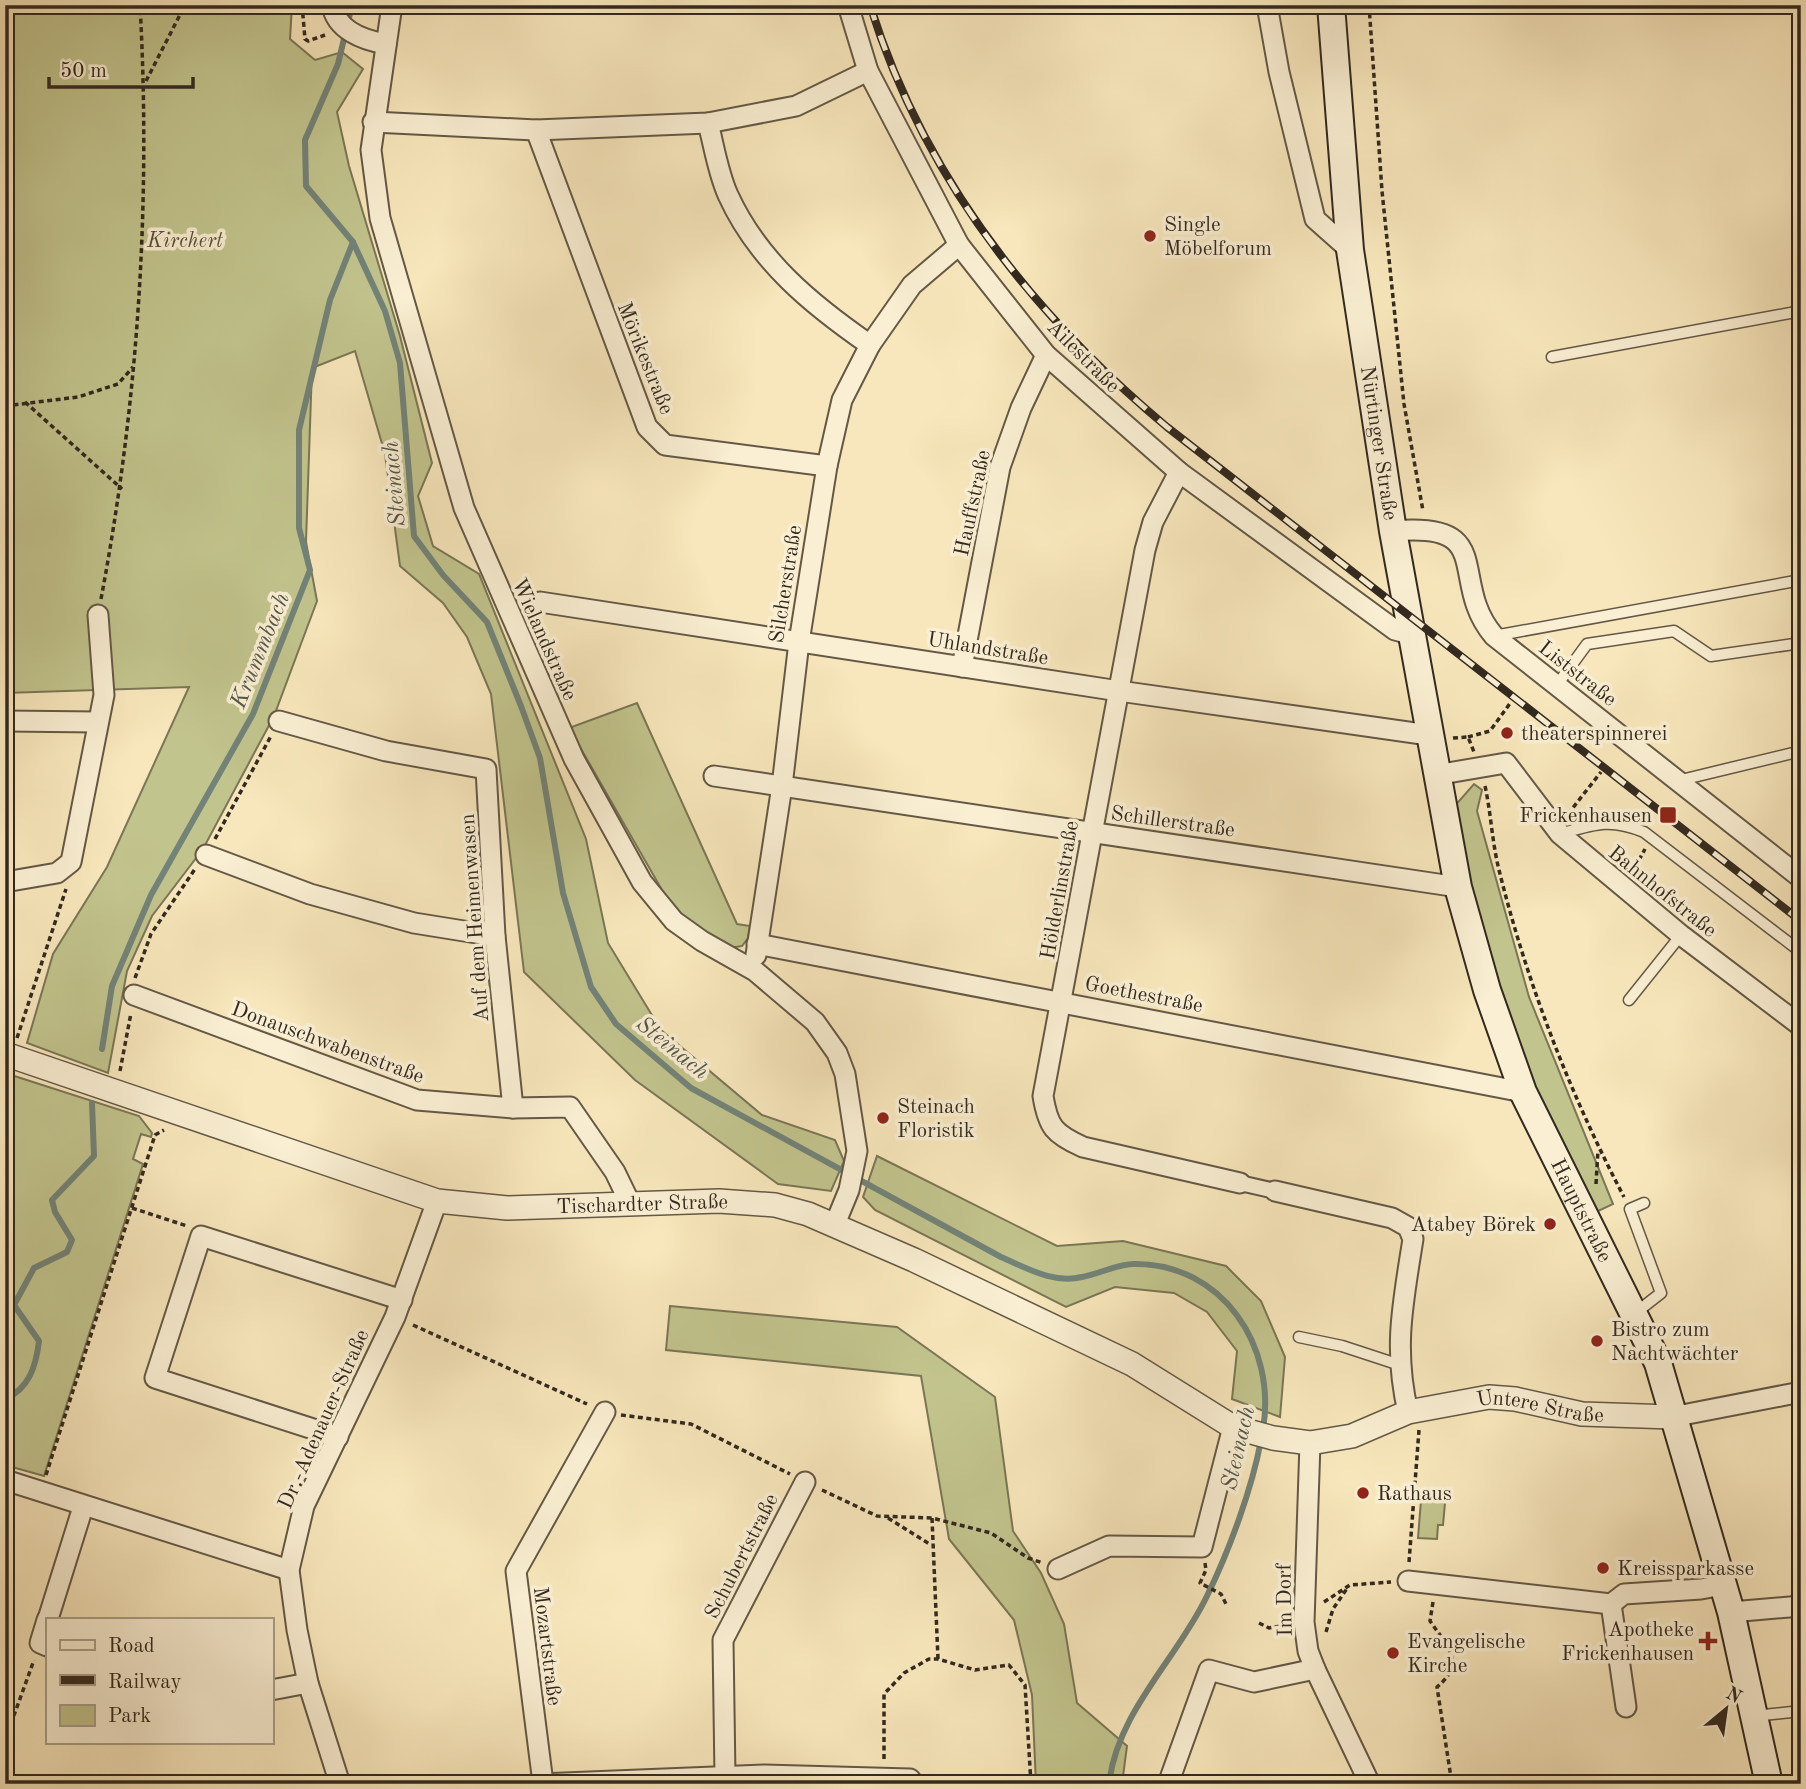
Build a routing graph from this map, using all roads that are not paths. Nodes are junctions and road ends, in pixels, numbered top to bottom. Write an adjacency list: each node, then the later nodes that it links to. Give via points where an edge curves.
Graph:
1 (392, 5): 6 (street, Wielandstraße)
2 (848, 5): 7 (street, Ailestraße)
3 (1267, 5): 12 (street, via 1315,219)
4 (1331, 5): 12 (main road, Nürtinger Straße)
5 (336, 16): 6 (street)
6 (377, 43): 8 (street, Wielandstraße)
7 (869, 71): 9 (street, via 796,106); 11 (street, Ailestraße)
8 (373, 122): 10 (street); 49 (street, Wielandstraße, via 371,150 380,218 464,508 562,734 642,882 674,921)
9 (708, 123): 10 (street); 14 (street, via 727,194 758,246 797,289)
10 (536, 130): 17 (street, Mörikestraße, via 646,427 665,445)
11 (959, 245): 14 (street, Silcherstraße, via 912,285); 15 (street, Ailestraße)
12 (1350, 250): 19 (main road, Nürtinger Straße)
13 (1801, 311): 16 (lane)
14 (870, 345): 17 (street, Silcherstraße, via 842,400)
15 (1046, 355): 18 (street, Ailestraße); 27 (street, Hauffstraße, via 1000,467)
16 (1552, 357)
17 (827, 466): 25 (street, Silcherstraße)
18 (1179, 472): 23 (street, Ailestraße, via 1395,630); 29 (street, Hölderlinstraße, via 1153,522)
19 (1393, 531): 23 (main road, Nürtinger Straße); 24 (street, Liststraße, via 1442,531 1457,540 1476,608)
20 (1801, 580): 24 (lane)
21 (540, 602): 25 (street, Uhlandstraße)
22 (98, 615): 32 (street, via 104,695)
23 (1410, 634): 33 (main road, Hauptstraße)
24 (1493, 636): 28 (street, Liststraße)
25 (799, 642): 27 (street, Uhlandstraße); 38 (street, Silcherstraße)
26 (1801, 643): 28 (lane, via 1711,656 1674,631 1587,644)
27 (962, 667): 29 (street, Uhlandstraße)
28 (1557, 685): 37 (street, Liststraße)
29 (1119, 691): 33 (street, Uhlandstraße); 39 (street, Hölderlinstraße)
30 (279, 721): 46 (street, Auf dem Heimenwasen, via 386,751 486,769)
31 (5, 722): 32 (street)
32 (98, 722): 43 (street, via 71,862 57,873)
33 (1429, 735): 35 (main road, Hauptstraße)
34 (1801, 751): 37 (lane)
35 (1436, 775): 40 (street, Bahnhofstraße, via 1506,763); 44 (main road, Hauptstraße)
36 (714, 776): 38 (street, Schillerstraße)
37 (1676, 781): 42 (street, Liststraße)
38 (782, 786): 39 (street, Schillerstraße); 47 (street, Silcherstraße)
39 (1091, 832): 44 (street, Schillerstraße); 51 (street, Hölderlinstraße)
40 (1560, 834): 45 (street, Bahnhofstraße); 48 (lane, via 1604,822 1644,832)
41 (206, 855): 46 (street, via 323,898 414,923)
42 (1801, 878)
43 (5, 882)
44 (1458, 887): 55 (main road, Hauptstraße)
45 (1681, 935): 52 (lane); 53 (street, Bahnhofstraße)
46 (495, 936): 56 (street, Auf dem Heimenwasen)
47 (757, 944): 49 (street, Silcherstraße); 51 (street, Goethestraße)
48 (1801, 953)
49 (755, 971): 62 (street, Wielandstraße, via 814,1022 837,1053 845,1074 858,1151)
50 (134, 995): 56 (street, Donauschwabenstraße, via 417,1100)
51 (1063, 1000): 55 (street, Goethestraße); 57 (street, Hölderlinstraße, via 1043,1096 1047,1117 1060,1136 1083,1147)
52 (1629, 1000)
53 (1801, 1026)
54 (8, 1055): 59 (street, Tischardter Straße)
55 (1523, 1092): 64 (main road, Hauptstraße)
56 (513, 1108): 60 (street, via 569,1107 615,1172)
57 (1240, 1183): 58 (street)
58 (1275, 1191): 66 (street, via 1392,1218 1408,1227 1413,1239 1398,1332)
59 (437, 1200): 60 (street, Tischardter Straße, via 507,1208); 63 (street, Dr.-Adenauer-Straße)
60 (629, 1201): 62 (street, Tischardter Straße, via 775,1205)
61 (1644, 1203): 64 (lane, via 1630,1209 1661,1293)
62 (835, 1224): 71 (street, Tischardter Straße, via 1132,1364)
63 (402, 1300): 72 (street, Dr.-Adenauer-Straße); 72 (street, via 201,1236 155,1377)
64 (1633, 1314): 70 (main road, Hauptstraße, via 1658,1363)
65 (1299, 1337): 66 (lane)
66 (1400, 1365): 68 (street)
67 (1801, 1392): 70 (street)
68 (1414, 1411): 70 (street, Untere Straße, via 1500,1397 1582,1414); 73 (street, Untere Straße, via 1352,1436)
69 (605, 1412): 94 (street, Mozartstraße, via 516,1571)
70 (1672, 1417): 80 (main road, Hauptstraße)
71 (1241, 1429): 73 (street, Untere Straße); 77 (street, via 1202,1548 1108,1546)
72 (338, 1437): 78 (street, Dr.-Adenauer-Straße, via 304,1506)
73 (1310, 1443): 85 (street, Im Dorf, via 1304,1622)
74 (5, 1480): 76 (street)
75 (805, 1482): 91 (street, Schubertstraße, via 723,1640)
76 (83, 1507): 78 (street); 84 (street)
77 (1058, 1569)
78 (289, 1570): 86 (street, Dr.-Adenauer-Straße)
79 (1417, 1582): 81 (street)
80 (1723, 1585): 81 (street, via 1624,1594); 83 (main road, Hauptstraße)
81 (1611, 1604): 88 (street)
82 (1801, 1606): 83 (street)
83 (1731, 1612): 90 (main road, Hauptstraße)
84 (48, 1618)
85 (1315, 1669): 97 (street, via 1254,1682 1209,1670); 98 (street, Im Dorf)
86 (308, 1684): 87 (street); 95 (street, Dr.-Adenauer-Straße)
87 (273, 1689)
88 (1626, 1707)
89 (1801, 1711): 90 (lane)
90 (1754, 1716): 99 (main road, Hauptstraße)
91 (725, 1777): 92 (street); 94 (street)
92 (764, 1779): 93 (street)
93 (833, 1780): 96 (street, via 910,1779)
94 (541, 1783)
95 (340, 1784)
96 (914, 1784)
97 (1168, 1784)
98 (1370, 1784)
99 (1769, 1784)

